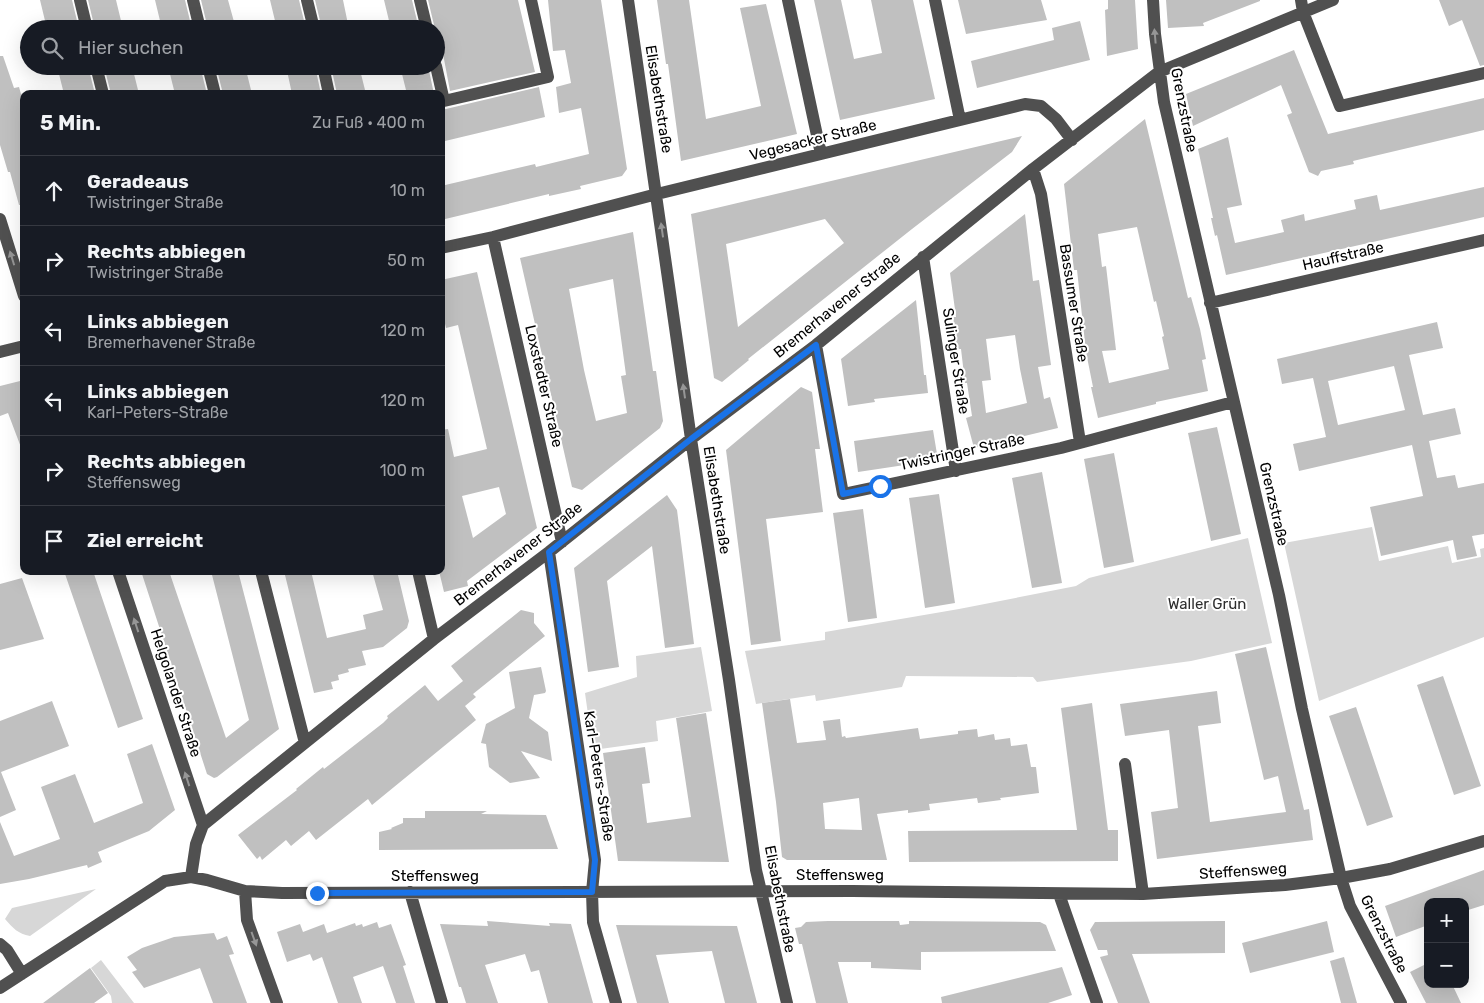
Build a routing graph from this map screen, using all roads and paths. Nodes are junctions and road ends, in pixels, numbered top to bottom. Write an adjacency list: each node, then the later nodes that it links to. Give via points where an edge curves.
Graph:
1 (80, 0): 12 (street)
2 (193, 0): 13 (street)
3 (307, 0): 14 (street)
4 (420, 0): 15 (street)
5 (531, 0): 26 (street, via 548,78)
6 (628, 0): 31 (street, Elisabethstraße)
7 (788, 0): 29 (street)
8 (934, 0): 27 (street)
9 (1153, 0): 16 (street, Grenzstraße, one-way to 9)
10 (1333, 0): 11 (street)
11 (1302, 6): 16 (street); 17 (street, via 1340,106)
12 (85, 20)
13 (198, 20)
14 (312, 20)
15 (425, 20)
16 (1159, 72): 28 (street); 38 (street, Grenzstraße)
17 (1484, 73)
18 (98, 75): 22 (street)
19 (210, 75): 23 (street)
20 (325, 75): 24 (street)
21 (438, 75): 25 (street)
22 (102, 90)
23 (214, 90)
24 (328, 90)
25 (441, 90)
26 (445, 101)
27 (960, 120): 28 (street, Vegesacker Straße, via 1025,104 1041,106); 29 (street, Vegesacker Straße)
28 (1072, 140): 30 (street, Bremerhavener Straße)
29 (821, 154): 31 (street, Vegesacker Straße)
30 (1034, 169): 36 (street, Bremerhavener Straße); 44 (street, Bassumer Straße, via 1041,194)
31 (657, 194): 33 (street, Vegesacker Straße); 43 (street, Elisabethstraße, one-way to 31)
32 (0, 219): 37 (street, one-way to 32)
33 (493, 237): 35 (street, Vegesacker Straße); 46 (street, Loxstedter Straße)
34 (1484, 240): 38 (street, Hauffstraße)
35 (445, 247)
36 (923, 257): 39 (street, Bremerhavener Straße); 45 (street, Sulinger Straße)
37 (20, 283)
38 (1210, 303): 42 (street, Grenzstraße)
39 (816, 345): 43 (street, Bremerhavener Straße); 45 (street, Twistringer Straße, via 843,494)
40 (20, 347): 41 (street)
41 (0, 352)
42 (1233, 402): 44 (street, Twistringer Straße); 57 (street, Grenzstraße)
43 (691, 439): 46 (street, Bremerhavener Straße); 59 (street, Elisabethstraße)
44 (1080, 442): 45 (street, Twistringer Straße)
45 (956, 470)
46 (562, 542): 47 (street, Bremerhavener Straße)
47 (549, 552): 51 (street, Bremerhavener Straße); 61 (street, Karl-Peters-Straße, via 595,860)
48 (119, 575): 54 (street, Helgolander Straße, one-way to 48)
49 (262, 575): 52 (street)
50 (419, 575): 51 (street)
51 (434, 640): 52 (street, Bremerhavener Straße)
52 (305, 743): 54 (street, Bremerhavener Straße)
53 (1125, 764): 63 (street)
54 (203, 825): 56 (street, via 196,844)
55 (1484, 841): 57 (street, Steffensweg, via 1390,869)
56 (191, 877): 58 (street, Steffensweg); 65 (street, via 165,881)
57 (1341, 878): 63 (street, Steffensweg); 72 (street, Grenzstraße, via 1350,906)
58 (245, 891): 60 (street, Steffensweg); 67 (street, one-way to 67, via 247,920)
59 (760, 891): 61 (street, Steffensweg); 62 (street, Steffensweg); 70 (street, Elisabethstraße)
60 (410, 892): 61 (street, Steffensweg); 68 (street)
61 (592, 892): 69 (street, Karl-Peters-Straße, via 593,922)
62 (1059, 894): 63 (street, Steffensweg); 71 (street)
63 (1143, 894)
64 (0, 944): 65 (street)
65 (22, 974): 66 (street)
66 (0, 988)
67 (277, 1003)
68 (442, 1003)
69 (616, 1003)
70 (787, 1003)
71 (1097, 1003)
72 (1401, 1003)

